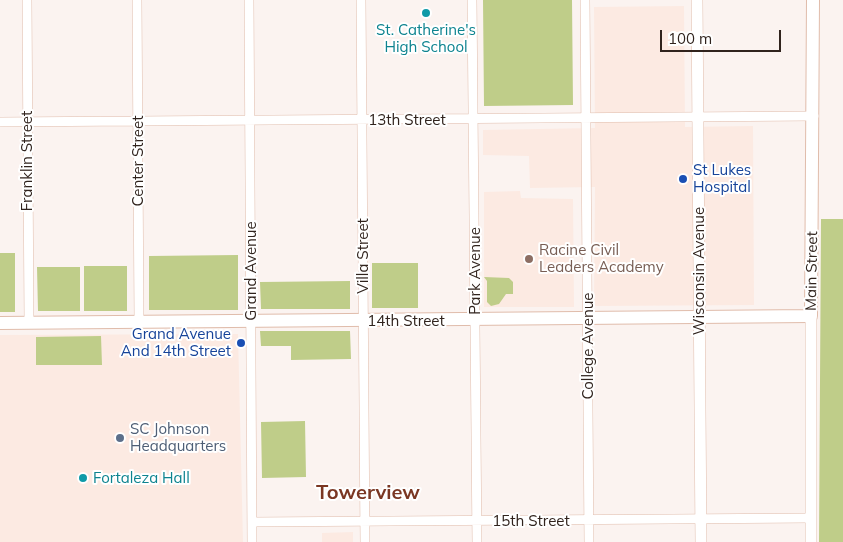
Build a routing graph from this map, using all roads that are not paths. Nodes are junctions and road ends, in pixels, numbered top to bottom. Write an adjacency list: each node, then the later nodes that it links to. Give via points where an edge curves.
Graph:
1 (27, 0): 16 (street, Franklin Street)
2 (137, 0): 17 (street, Center Street)
3 (249, 0): 14 (street, Grand Avenue)
4 (361, 0): 13 (street, Villa Street)
5 (472, 0): 12 (street, Park Avenue)
6 (585, 0): 10 (street, College Avenue)
7 (697, 0): 11 (street, Wisconsin Avenue)
8 (813, 0): 9 (main road, Main Street)
9 (814, 116): 11 (street, 13th Street); 18 (main road, Main Street)
10 (585, 117): 11 (street, 13th Street); 12 (street, 13th Street, via 575,120); 20 (street, College Avenue)
11 (698, 117): 19 (street, Wisconsin Avenue)
12 (474, 119): 13 (street, 13th Street); 21 (street, Park Avenue)
13 (362, 120): 14 (street, 13th Street); 22 (street, Villa Street)
14 (250, 121): 17 (street, 13th Street); 24 (street, Grand Avenue)
15 (0, 122): 16 (street, 13th Street)
16 (27, 122): 17 (street, 13th Street); 26 (street, Franklin Street)
17 (138, 122): 23 (street, Center Street)
18 (811, 316): 19 (main road, 14th Street); 27 (street, Main Street)
19 (700, 318): 20 (main road, 14th Street); 28 (street, Wisconsin Avenue)
20 (587, 319): 21 (main road, 14th Street); 29 (street, College Avenue)
21 (475, 320): 22 (main road, 14th Street); 30 (street, Park Avenue)
22 (363, 321): 24 (main road, 14th Street); 32 (street, Villa Street)
23 (139, 322): 24 (main road, 14th Street); 26 (main road, 14th Street)
24 (251, 322): 31 (street, Grand Avenue)
25 (0, 323): 26 (main road, 14th Street)
26 (29, 323)
27 (811, 518): 28 (street, 15th Street); 38 (street, Main Street)
28 (701, 519): 29 (street, 15th Street); 37 (street, Wisconsin Avenue)
29 (589, 520): 30 (street, 15th Street); 36 (street, College Avenue)
30 (477, 521): 32 (street, 15th Street); 35 (street, Park Avenue)
31 (252, 522): 32 (street, 15th Street); 33 (street, Grand Avenue)
32 (365, 522): 34 (street, Villa Street)
33 (252, 542)
34 (365, 542)
35 (477, 542)
36 (589, 542)
37 (701, 542)
38 (811, 542)

